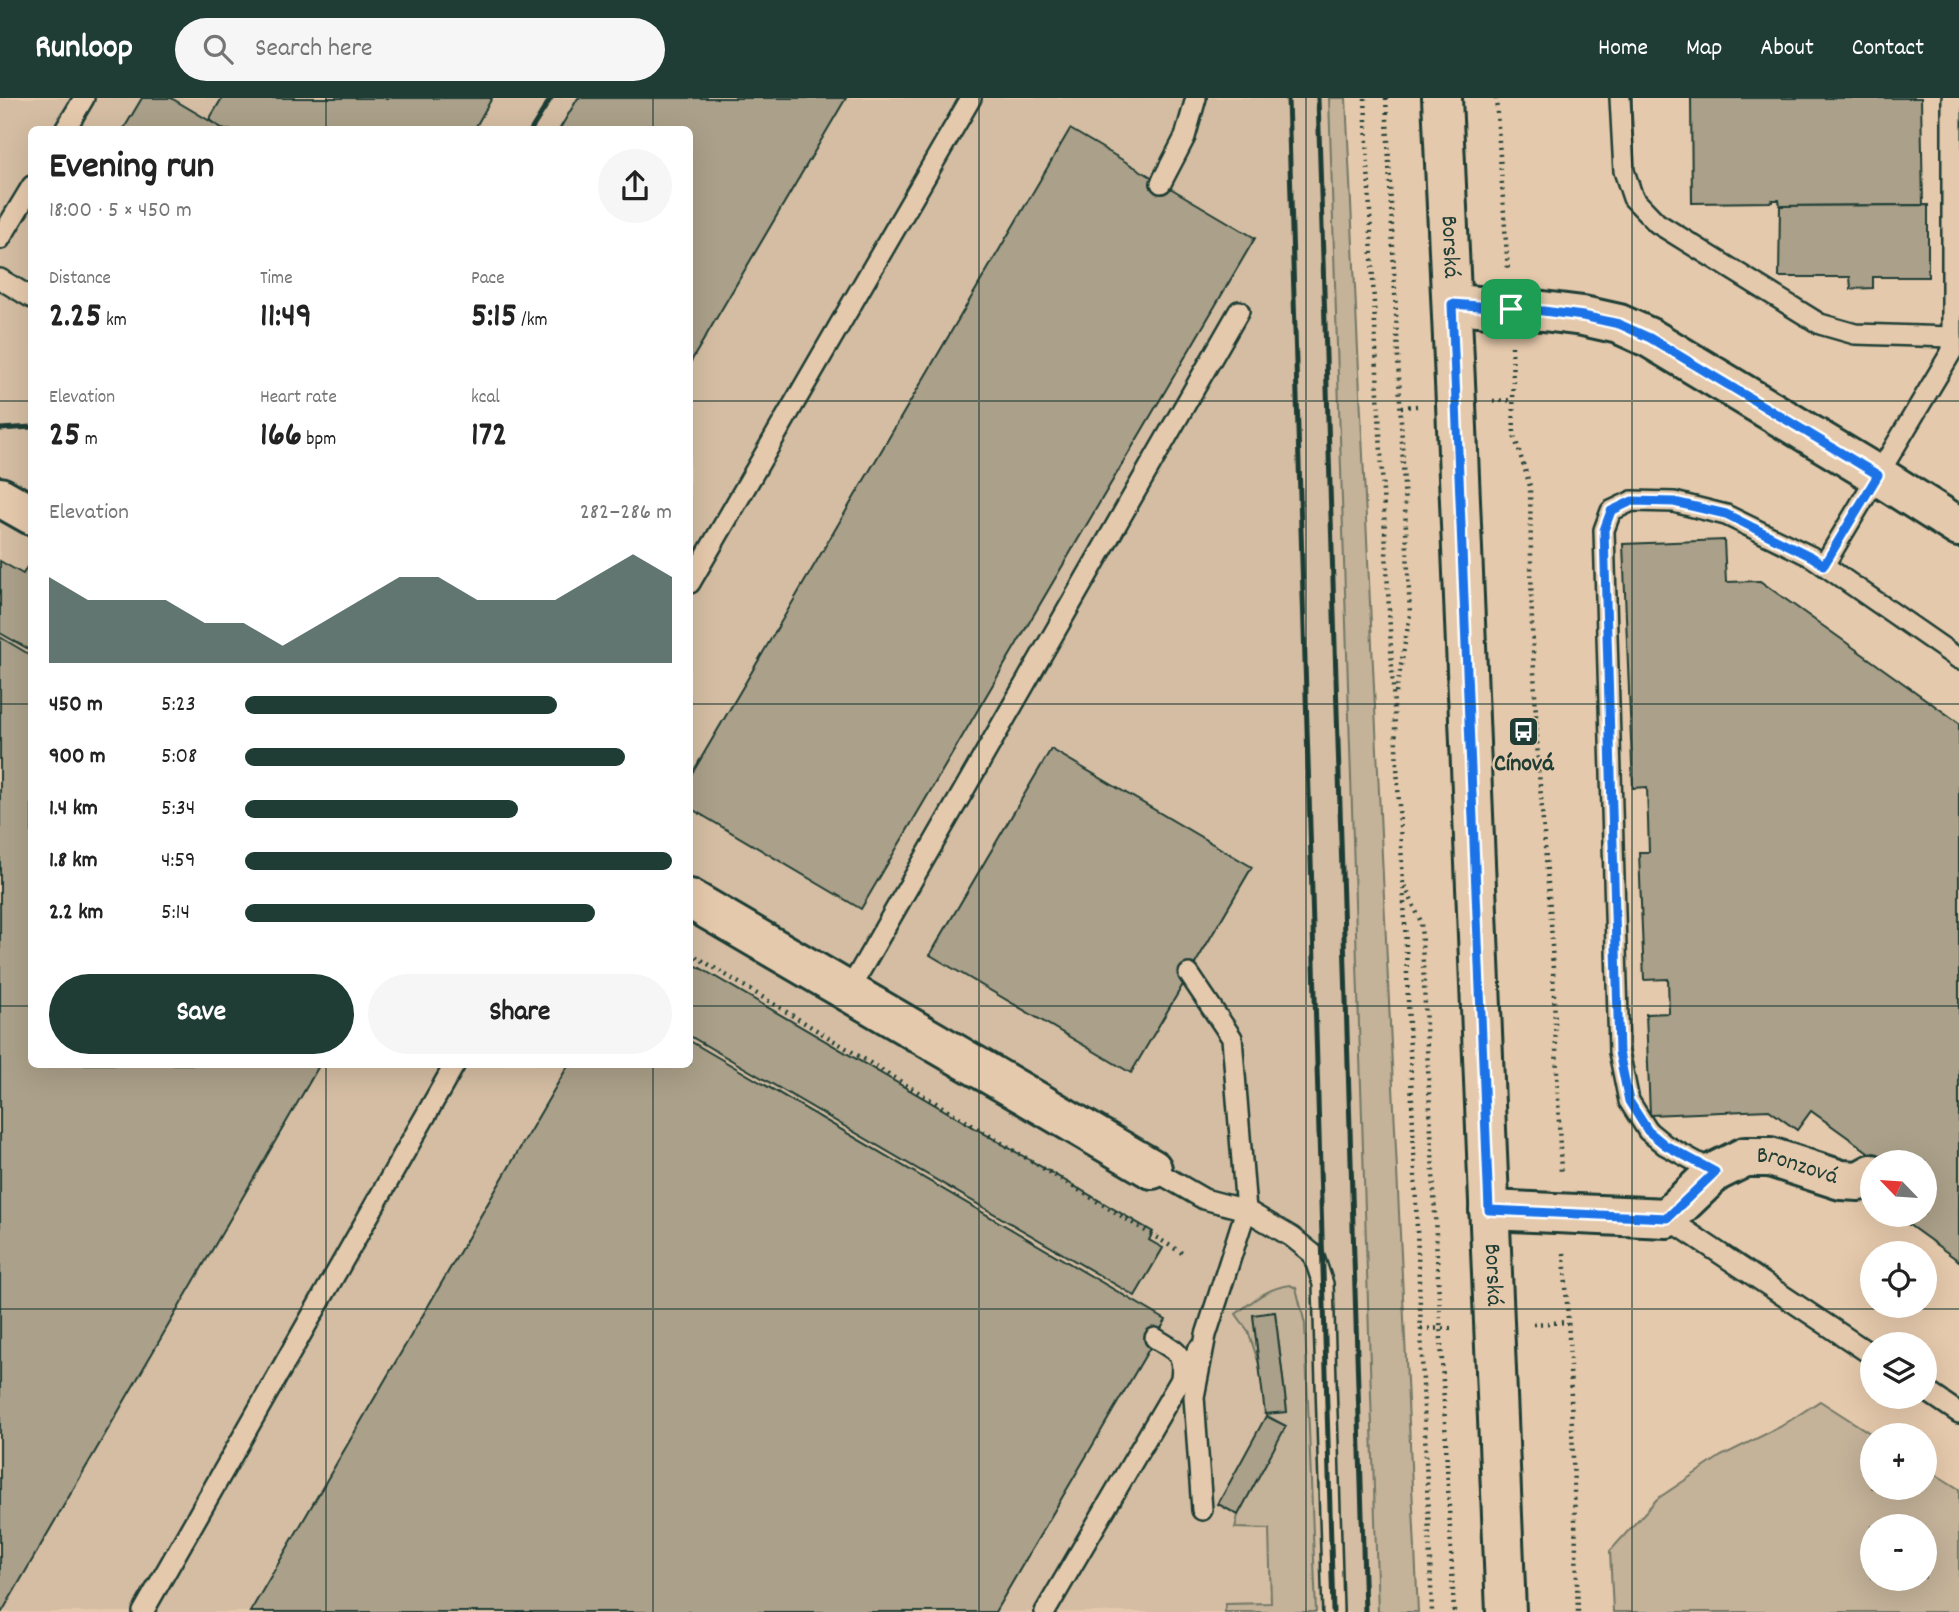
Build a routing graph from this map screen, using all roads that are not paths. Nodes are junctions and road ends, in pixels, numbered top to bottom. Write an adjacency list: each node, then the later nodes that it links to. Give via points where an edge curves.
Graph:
1 (85, 98): 7 (lane)
2 (971, 98): 21 (lane)
3 (1196, 98): 8 (lane, via 1185,137)
4 (1441, 98): 13 (street, Borská)
5 (1620, 98): 15 (lane, via 1624,171 1633,198 1657,223 1820,324 1855,334)
6 (1952, 98): 15 (lane)
7 (68, 126)
8 (1161, 183)
9 (28, 193): 10 (lane)
10 (0, 239)
11 (0, 279): 12 (lane)
12 (28, 296)
13 (1452, 304): 16 (street, via 1583,316 1619,324 1650,338); 31 (street, Borská)
14 (1239, 310): 25 (lane)
15 (1952, 337): 16 (lane, via 1952,351)
16 (1878, 475): 19 (street); 20 (lane)
17 (0, 497): 18 (street)
18 (28, 513)
19 (1959, 527)
20 (1824, 565): 22 (lane); 28 (lane, via 1726,514 1674,502 1632,501 1611,511 1604,530 1619,1052 1629,1101 1648,1131)
21 (693, 578)
22 (1959, 659)
23 (693, 901): 25 (street)
24 (1189, 974): 30 (lane, via 1232,1038)
25 (848, 992): 27 (street)
26 (453, 1068): 40 (lane)
27 (1152, 1169): 30 (lane, via 1204,1199)
28 (1715, 1172): 29 (street, Bronzová, via 1745,1157 1770,1157 1841,1180); 32 (street, Bronzová)
29 (1860, 1180)
30 (1246, 1210): 33 (lane); 42 (lane, via 1313,1254 1323,1284)
31 (1489, 1210): 32 (street); 43 (street, Borská)
32 (1667, 1218): 35 (lane)
33 (1206, 1335): 36 (lane); 39 (lane, via 1195,1397)
34 (1155, 1338): 36 (lane, via 1178,1353 1184,1363)
35 (1860, 1347)
36 (1181, 1379): 41 (lane)
37 (1937, 1399): 38 (lane)
38 (1959, 1413)
39 (1202, 1510)
40 (143, 1612)
41 (1045, 1612)
42 (1333, 1612)
43 (1506, 1612)

